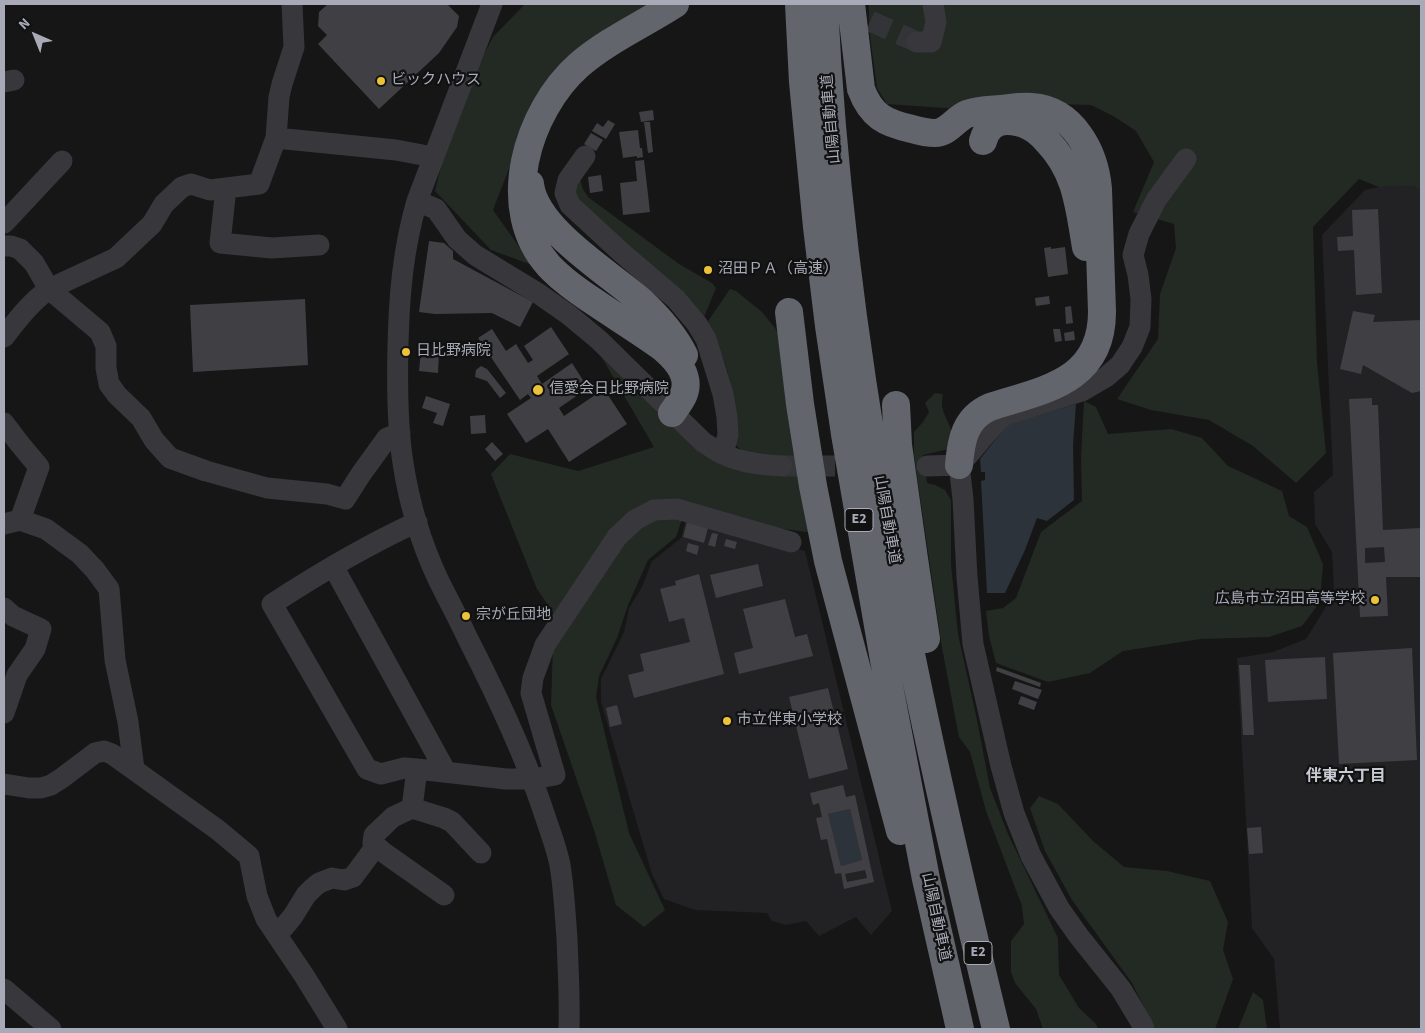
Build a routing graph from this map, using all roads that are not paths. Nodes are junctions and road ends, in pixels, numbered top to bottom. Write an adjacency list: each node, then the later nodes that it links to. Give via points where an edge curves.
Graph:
1 (292, 4): 10 (street, via 294,47 279,97)
2 (492, 4): 13 (street)
3 (675, 4): 25 (highway, via 591,55 559,86 542,112 530,141 522,196 530,235 548,265 573,288 662,348 679,364 684,376 684,395)
4 (684, 4): 25 (highway, via 595,59 563,89 542,125 532,158 530,179 537,206 548,222 641,301 661,321 680,348 688,364 691,383)
5 (799, 4): 53 (highway, 山陽自動車道 / E2, via 802,82 817,227 846,442 884,660)
6 (824, 4): 46 (highway, 山陽自動車道 / E2, via 828,90 857,347 896,579)
7 (851, 4): 29 (highway, via 861,89 870,108 884,120 935,133 972,113 1015,107 1040,108 1054,113 1079,133 1095,169 1102,312 1097,345 1083,367 1063,382 981,412 964,434)
8 (934, 4): 9 (street, via 936,22 931,42)
9 (917, 42)
10 (276, 138): 13 (street, via 396,150); 16 (street, via 259,184)
11 (983, 141): 29 (highway, via 987,131 996,123 1019,122 1040,133 1064,162 1078,198 1095,321 1088,345 1069,370 1054,380 986,403 971,414 959,436)
12 (585, 156): 28 (street, via 568,180 565,193 570,205 676,299 697,324 706,339 723,394 728,435)
13 (433, 157): 17 (street)
14 (1186, 159): 29 (street, via 1156,200 1132,255 1141,299 1140,327 1120,365 1082,391 1005,415)
15 (62, 161): 18 (street)
16 (226, 188): 19 (street, via 220,243 272,248); 21 (street, via 210,190 191,184 182,186 164,204 152,224 116,258)
17 (417, 201): 25 (street, via 436,209 456,239 475,255 569,315 599,340); 27 (street, via 402,274 397,382)
18 (4, 223)
19 (319, 245)
20 (4, 246): 21 (street, via 20,249 34,263)
21 (49, 289): 23 (street, via 39,296); 27 (street, via 100,332 106,346 109,384 141,418 170,458 267,488 345,499 387,438)
22 (789, 312): 53 (highway, via 813,486 828,561)
23 (4, 337)
24 (896, 405): 46 (highway, via 898,445)
25 (672, 413): 28 (street, via 703,442)
26 (4, 423): 32 (street, via 40,467)
27 (400, 433): 33 (street, via 403,463)
28 (723, 454): 30 (street)
29 (959, 464): 31 (street); 55 (street, via 973,644 1014,814 1031,856 1059,908 1122,990)
30 (782, 466)
31 (927, 466)
32 (12, 522): 38 (street, via 46,529 80,554 109,589 115,660)
33 (417, 522): 35 (street); 41 (street, via 438,580 506,717)
34 (790, 542): 41 (street, via 677,509 654,510 635,520 617,537 545,645 531,693 555,775)
35 (333, 566): 39 (street, via 272,604 367,770 381,774 404,768); 40 (street)
36 (4, 608): 37 (street, via 13,616 41,629 35,650 17,675)
37 (4, 713)
38 (134, 769): 42 (street, via 104,751 94,753 46,786 29,788); 48 (street, via 249,856 257,896 266,920)
39 (418, 769): 40 (street); 43 (street)
40 (446, 772): 41 (street)
41 (533, 780): 52 (street, via 560,864 569,979)
42 (4, 784)
43 (412, 808): 44 (street, via 382,826 374,835); 45 (street, via 452,822)
44 (376, 846): 47 (street); 48 (street, via 353,877 344,880 332,878 313,888)
45 (481, 853)
46 (959, 876): 54 (highway, 山陽自動車道 / E2)
47 (444, 895)
48 (276, 933): 51 (street)
49 (4, 989): 50 (street)
50 (51, 1029)
51 (337, 1029)
52 (569, 1029)
53 (958, 1029)
54 (996, 1029)
55 (1144, 1029)

